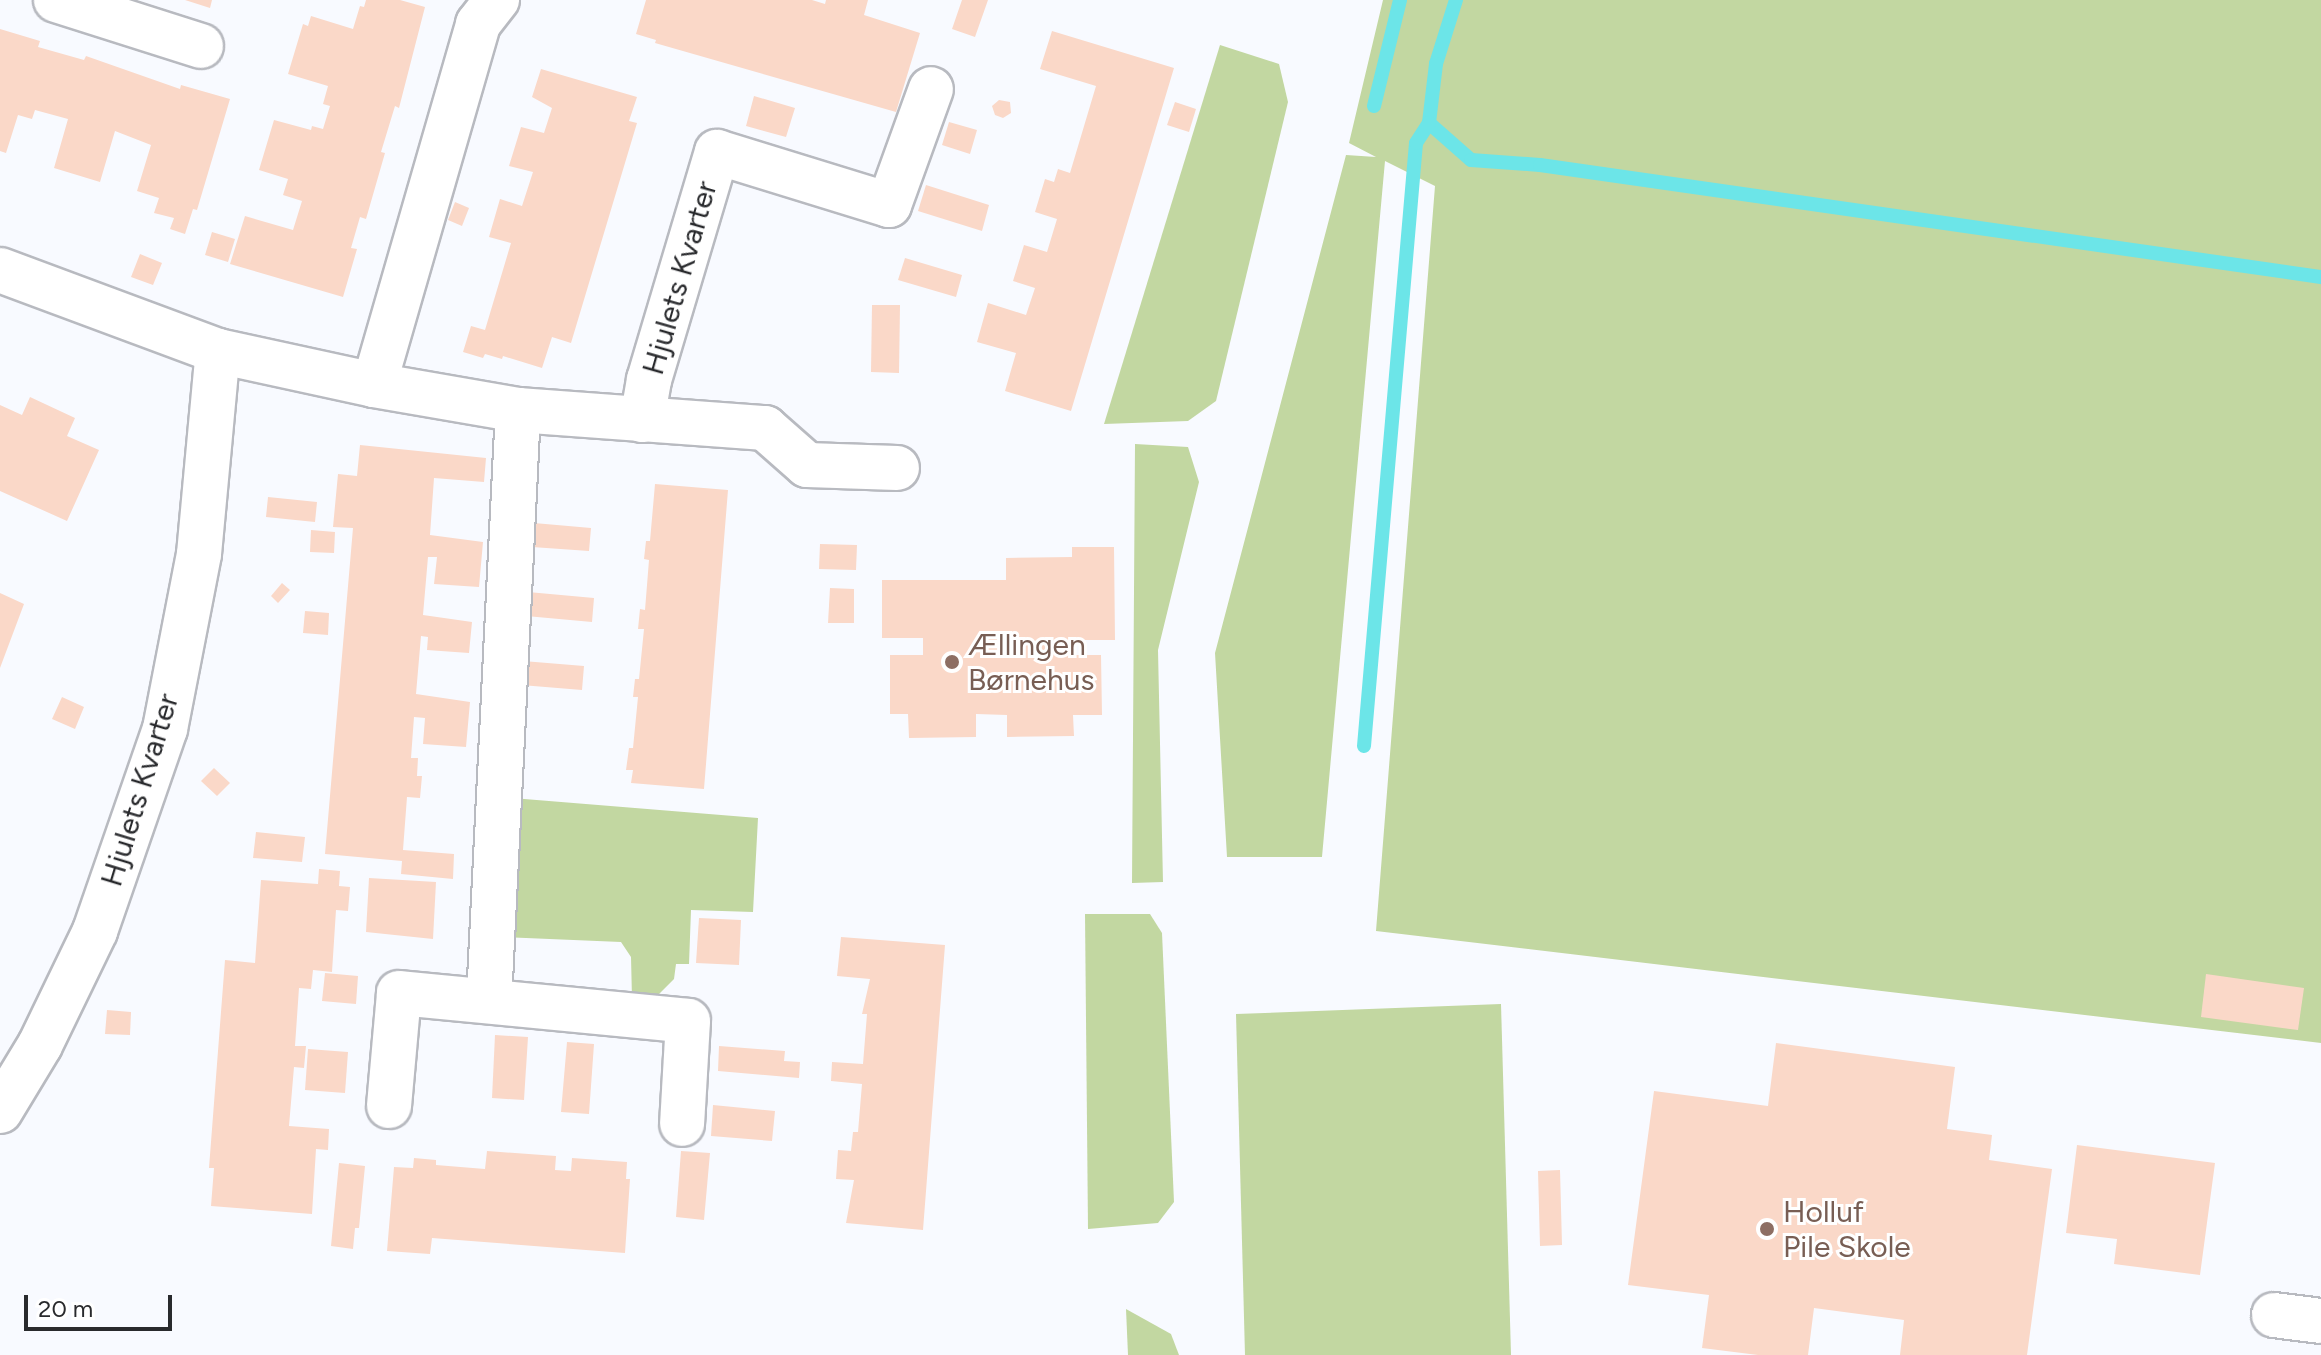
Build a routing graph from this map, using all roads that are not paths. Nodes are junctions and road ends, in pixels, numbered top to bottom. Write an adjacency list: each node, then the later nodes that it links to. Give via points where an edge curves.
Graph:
1 (56, 0): 3 (street)
2 (497, 0): 7 (street, via 478,24)
3 (201, 46)
4 (931, 89): 9 (street, Hjulets Kvarter, via 889,205 717,152 649,380)
5 (0, 270): 6 (street, Hjulets Kvarter)
6 (218, 351): 7 (street, Hjulets Kvarter); 13 (street, Hjulets Kvarter, via 199,554 165,729 95,931 40,1045)
7 (374, 385): 8 (street, Hjulets Kvarter)
8 (518, 410): 9 (street, Hjulets Kvarter); 11 (street)
9 (642, 420): 10 (street, Hjulets Kvarter, via 765,428 807,465)
10 (897, 468)
11 (489, 1001): 12 (street, via 399,993); 14 (street, via 688,1021)
12 (389, 1106)
13 (0, 1111)
14 (682, 1124)
15 (2274, 1315): 16 (street)
16 (2321, 1321)

